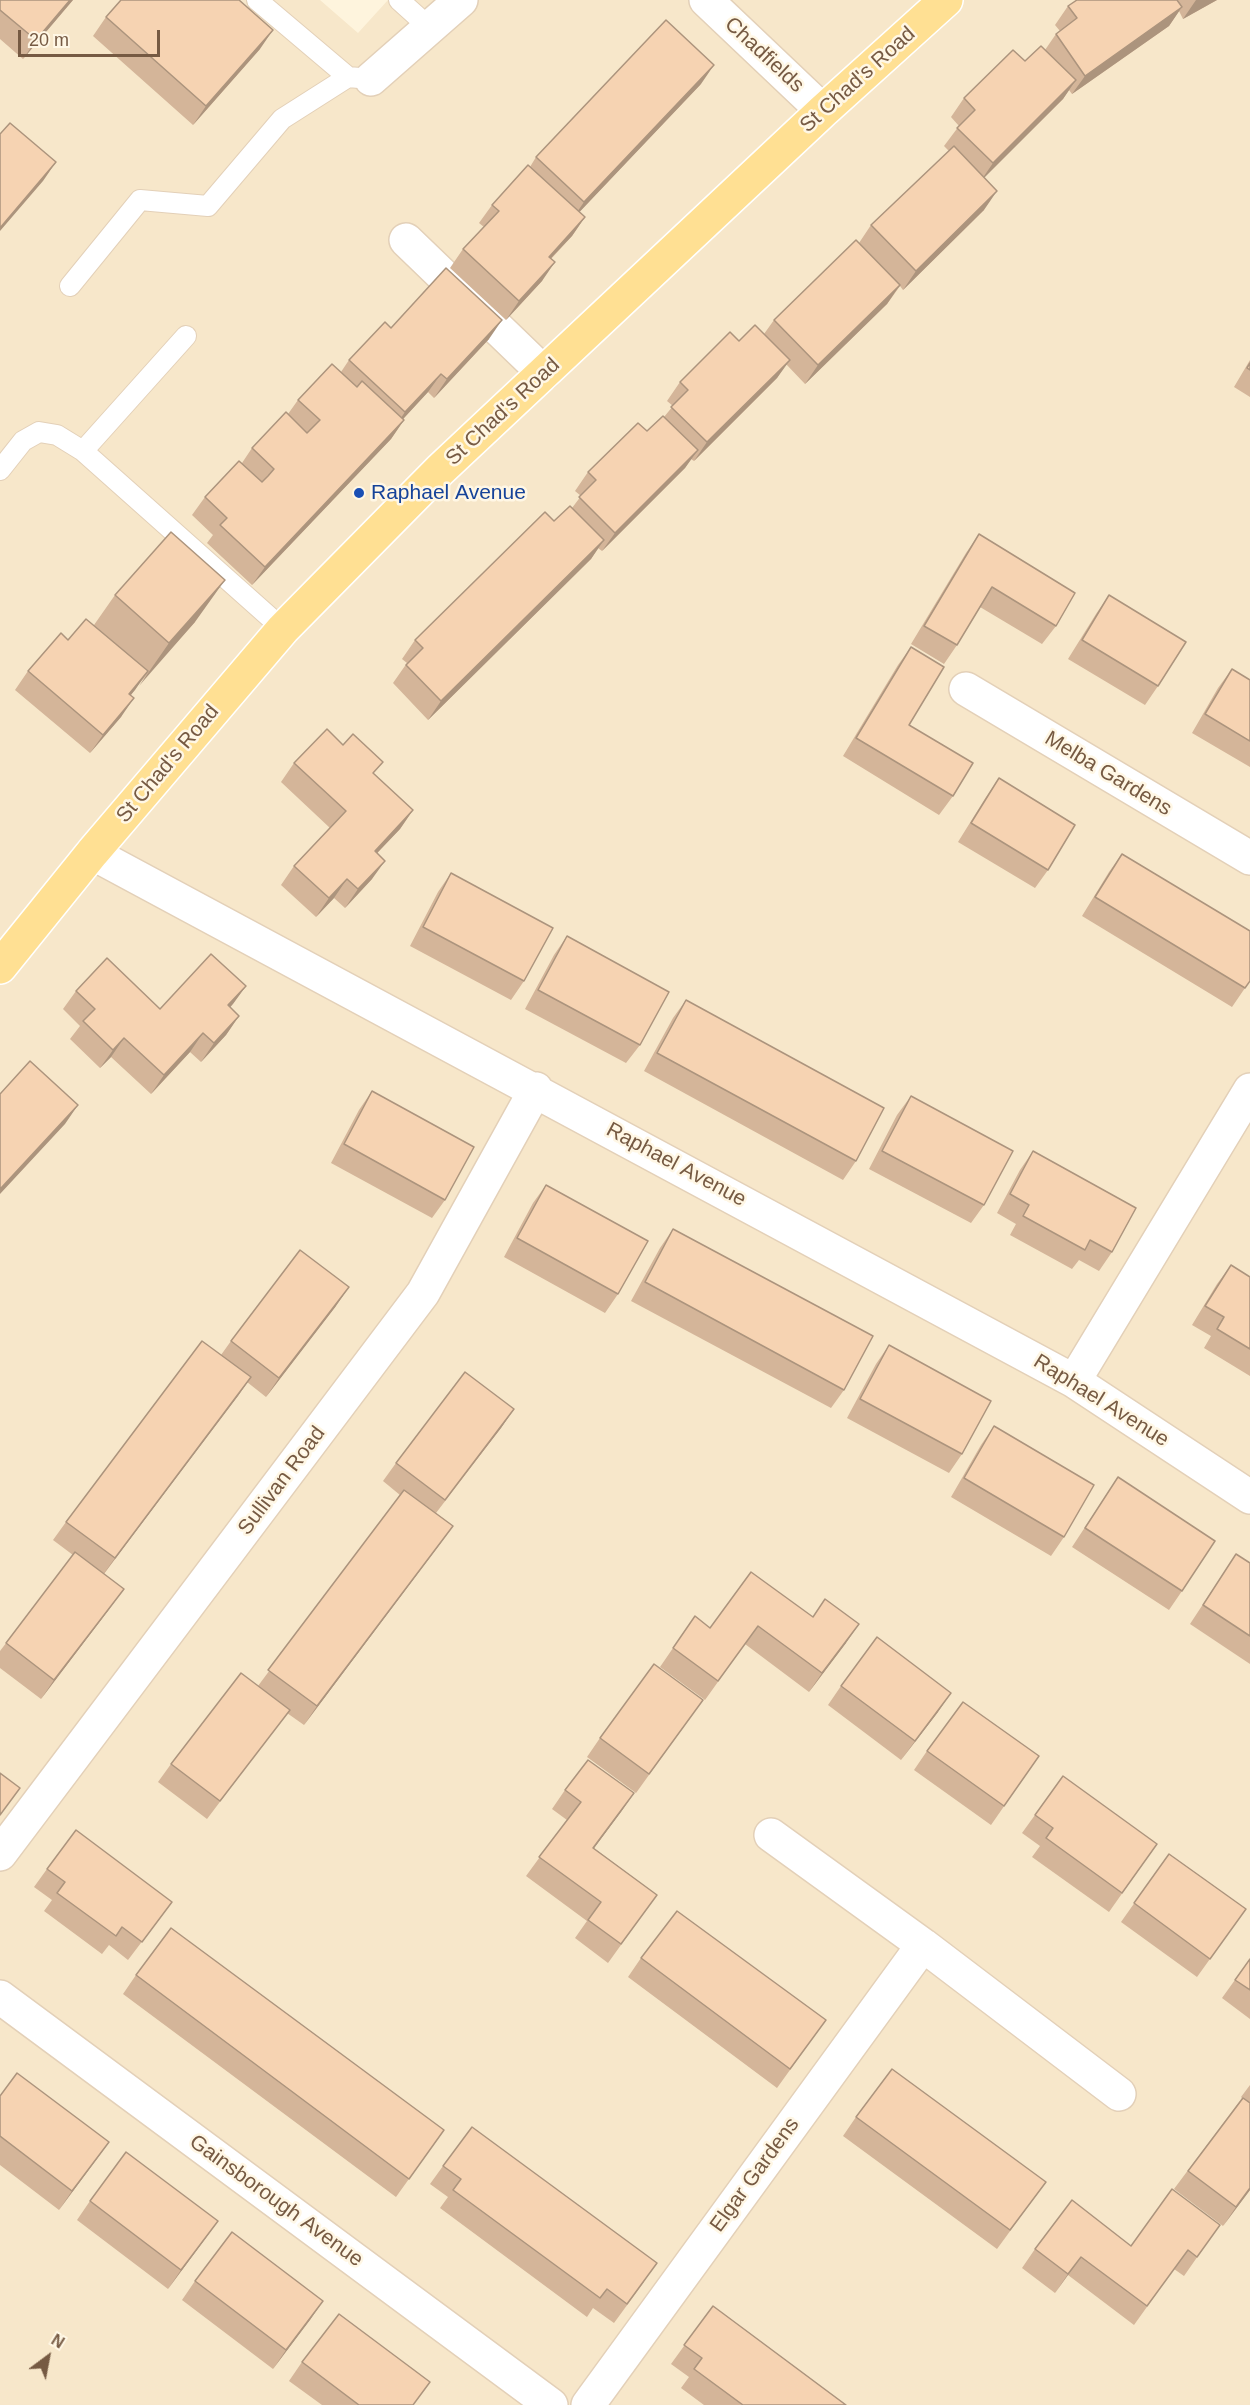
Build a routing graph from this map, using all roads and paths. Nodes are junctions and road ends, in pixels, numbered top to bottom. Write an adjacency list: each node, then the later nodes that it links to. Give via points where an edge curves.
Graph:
1 (257, 0): 7 (lane)
2 (399, 0): 6 (lane)
3 (461, 0): 6 (street)
4 (706, 0): 8 (street, Chadfields)
5 (946, 0): 8 (main road, St Chad's Road)
6 (430, 28): 7 (street)
7 (359, 78): 10 (lane, via 282,119 208,206 140,200)
8 (823, 111): 12 (main road, St Chad's Road)
9 (406, 240): 12 (street)
10 (70, 285)
11 (186, 336): 13 (lane)
12 (544, 373): 15 (main road, St Chad's Road)
13 (83, 451): 14 (lane, via 57,435 39,432 23,441); 15 (lane)
14 (0, 470)
15 (282, 629): 17 (main road, St Chad's Road)
16 (966, 689): 18 (street, Melba Gardens)
17 (92, 853): 19 (main road, St Chad's Road); 20 (street, Raphael Avenue)
18 (1250, 858)
19 (0, 967)
20 (536, 1089): 22 (street, Raphael Avenue); 25 (street, Sullivan Road, via 423,1293)
21 (1250, 1090): 22 (street)
22 (1074, 1381): 23 (street, Raphael Avenue)
23 (1250, 1497)
24 (771, 1835): 26 (street)
25 (0, 1854)
26 (923, 1945): 28 (street); 30 (street, Elgar Gardens)
27 (0, 1997): 29 (street, Gainsborough Avenue)
28 (1119, 2094)
29 (551, 2405)
30 (588, 2405)

